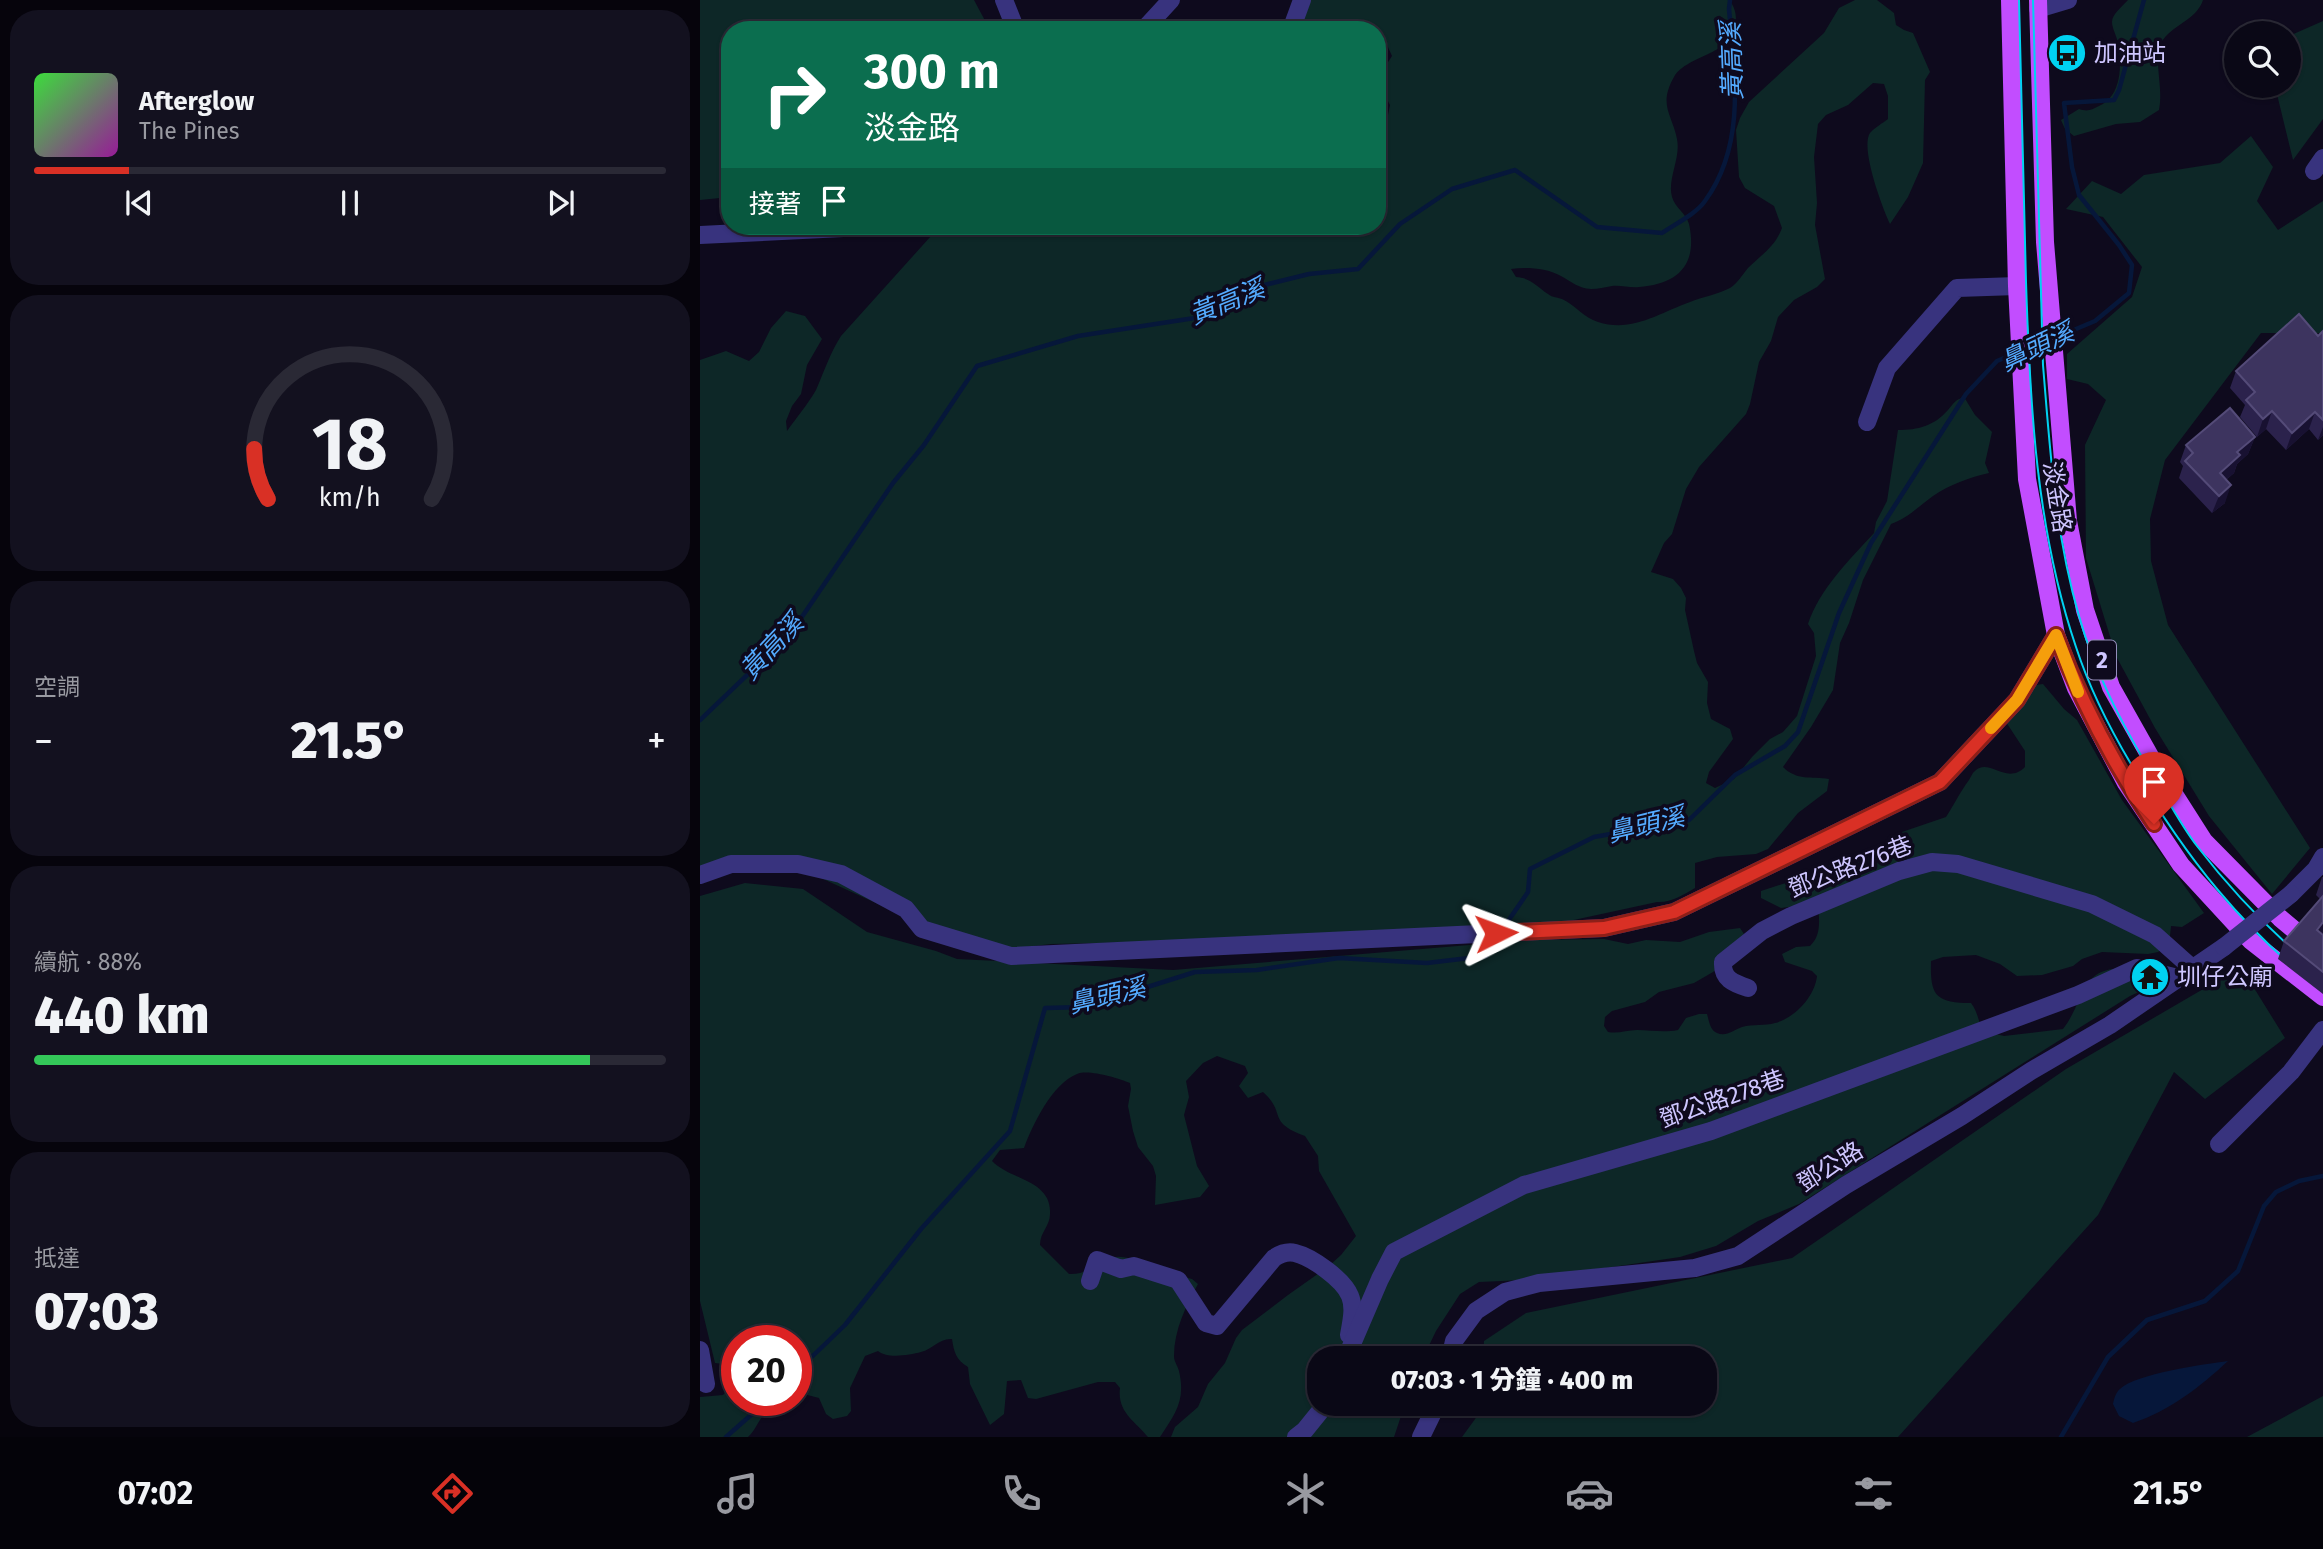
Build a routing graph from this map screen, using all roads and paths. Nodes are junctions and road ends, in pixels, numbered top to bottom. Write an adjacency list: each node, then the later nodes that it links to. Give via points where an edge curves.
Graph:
1 (1004, 0): 7 (street)
2 (1171, 0): 8 (street)
3 (1302, 0): 9 (street)
4 (2010, 0): 12 (main road, 淡金路 / 2)
5 (2068, 0): 6 (street)
6 (2038, 5): 17 (main road, 淡金路 / 2, via 2045,242 2068,521 2085,610 2111,687 2204,841)
7 (1012, 21)
8 (1152, 21)
9 (1294, 21)
10 (721, 234): 11 (street)
11 (700, 235)
12 (2017, 286): 13 (street, via 1956,288 1887,368); 14 (main road, 淡金路 / 2, via 2026,479)
13 (1867, 422)
14 (2056, 635): 16 (street, via 2017,700 1940,782 1674,912 1604,928 1011,956 922,929 906,909 841,874 798,864 731,864); 20 (main road, 淡金路 / 2, via 2076,688 2126,783 2181,865 2251,940)
15 (2323, 858): 18 (street, 鄧公路, bridge, via 2291,894)
16 (700, 875)
17 (2299, 934)
18 (2185, 973): 19 (street, 鄧公路276巷, via 2155,936 2092,904 1958,864 1932,862 1762,931 1723,962 1730,982); 25 (street, 鄧公路278巷, via 2137,968 2078,995 1711,1131 1524,1185 1394,1252); 26 (street, 鄧公路, via 2110,1025 1738,1256 1695,1268 1539,1283 1505,1292 1476,1311)
19 (1748, 988)
20 (2323, 997)
21 (2323, 1030): 22 (street, via 2291,1072)
22 (2219, 1144)
23 (1090, 1281): 24 (street, via 1097,1260 1178,1280 1206,1323 1217,1326 1274,1258 1295,1253 1321,1266 1351,1297)
24 (1347, 1346)
25 (1350, 1346)
26 (1453, 1346)
27 (700, 1350): 28 (street)
28 (706, 1384)
29 (1316, 1416): 31 (street)
30 (1431, 1416): 32 (street)
31 (1296, 1437)
32 (1421, 1437)

